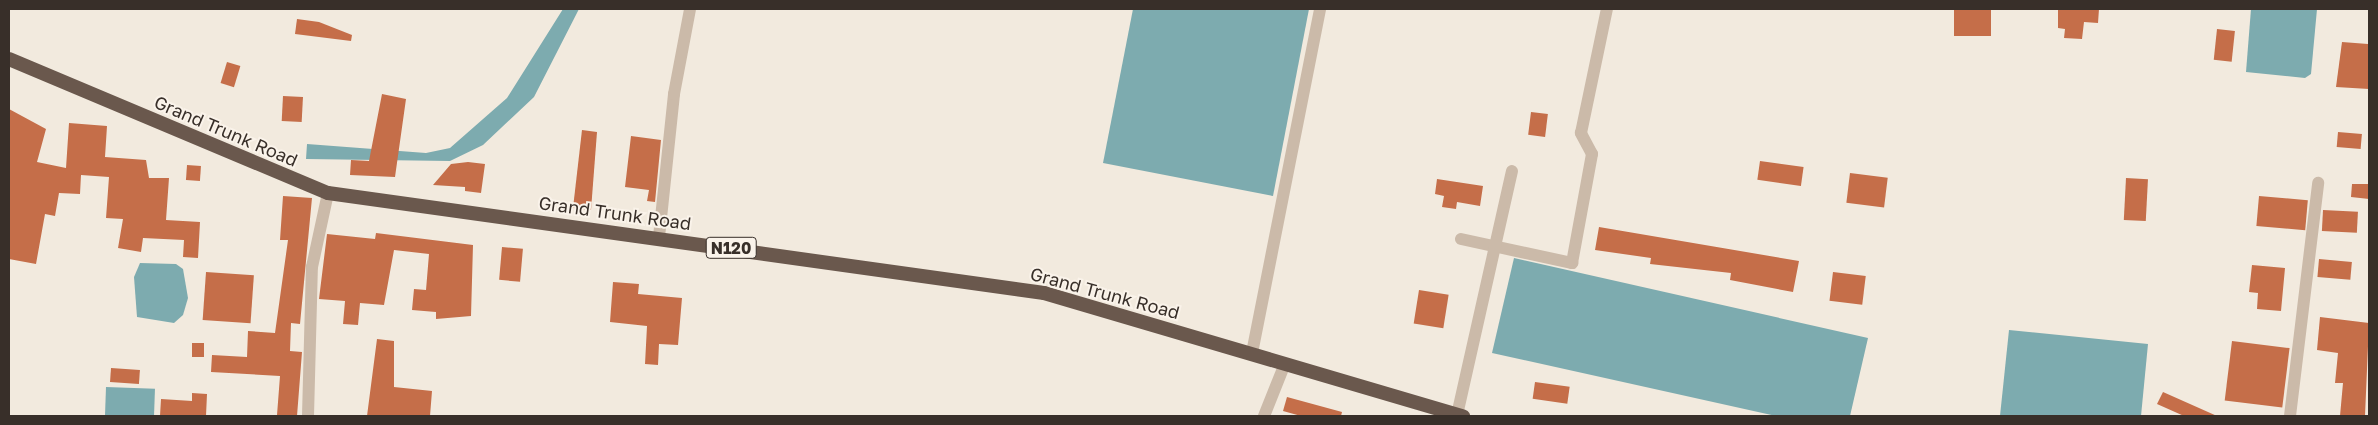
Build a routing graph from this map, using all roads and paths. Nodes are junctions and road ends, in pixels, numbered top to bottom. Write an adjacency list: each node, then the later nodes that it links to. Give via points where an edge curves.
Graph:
1 (690, 9): 8 (street, via 674,94)
2 (1320, 9): 11 (street)
3 (1607, 9): 10 (street, via 1581,133 1592,154 1572,263)
4 (9, 60): 7 (highway, Grand Trunk Road / N120)
5 (1512, 171): 10 (street)
6 (2318, 183): 16 (street)
7 (328, 194): 8 (highway, Grand Trunk Road / N120); 14 (street, via 312,268)
8 (659, 237): 11 (highway, Grand Trunk Road / N120, via 1044,293)
9 (1460, 239): 10 (street)
10 (1495, 248): 13 (street)
11 (1252, 353): 12 (highway, Grand Trunk Road / N120)
12 (1284, 366): 13 (highway, Grand Trunk Road / N120); 15 (street)
13 (1460, 415)
14 (308, 416)
15 (1264, 416)
16 (2290, 416)

